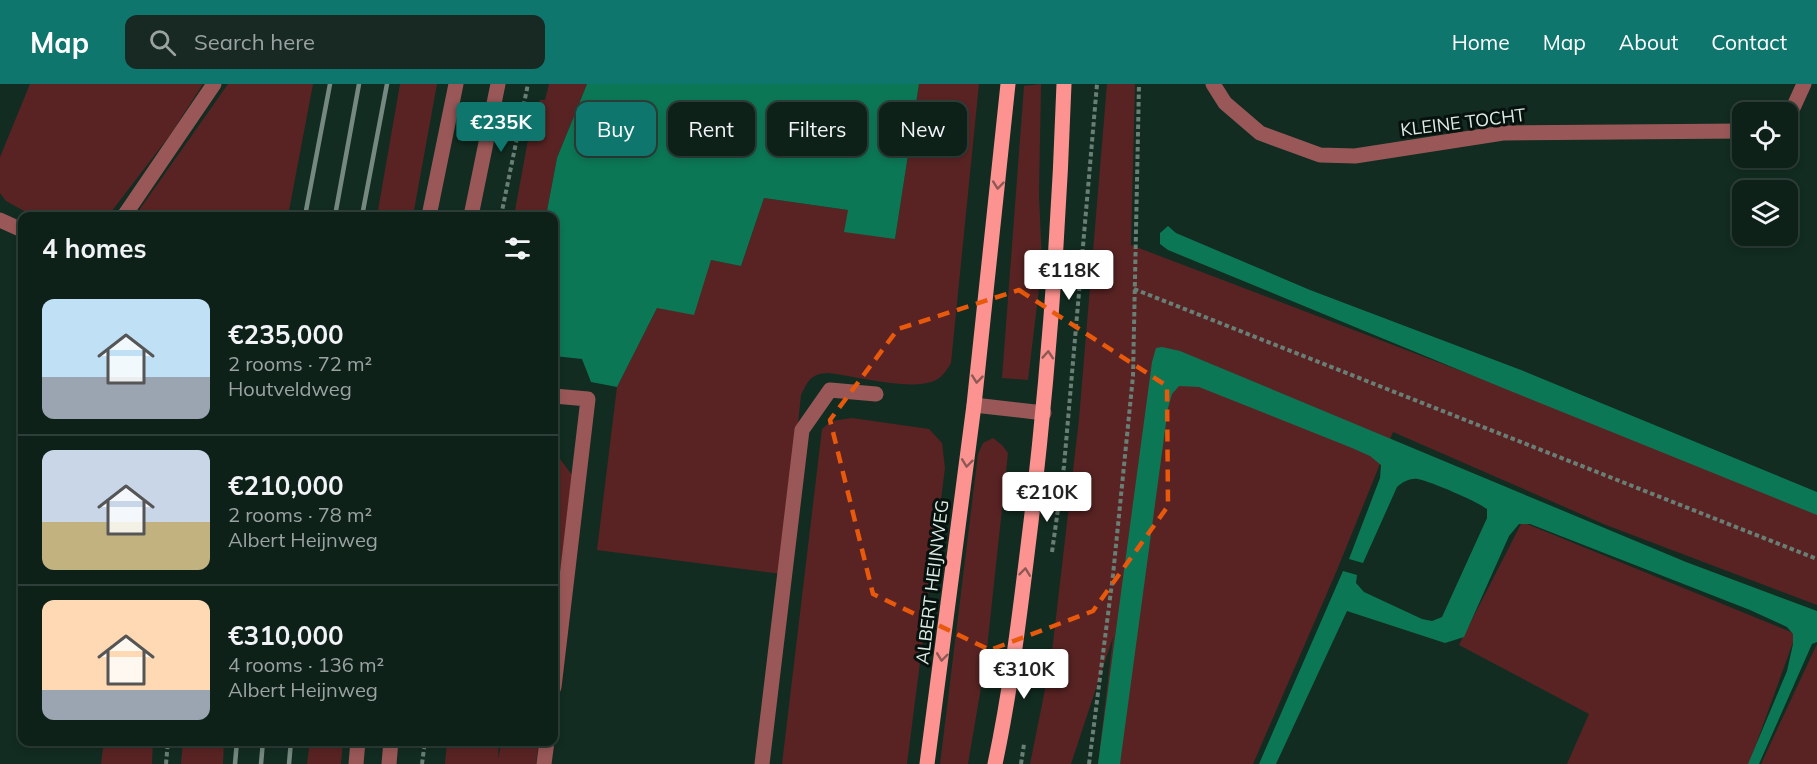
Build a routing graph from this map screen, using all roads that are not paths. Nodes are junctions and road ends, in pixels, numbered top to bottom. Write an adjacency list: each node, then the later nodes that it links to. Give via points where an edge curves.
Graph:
1 (214, 84): 10 (street)
2 (456, 84): 11 (street)
3 (498, 84): 12 (street)
4 (1008, 84): 17 (main road, ALBERT HEIJNWEG, one-way to 17)
5 (1064, 84): 18 (main road, one-way to 5, via 1061,186)
6 (1213, 84): 9 (street, KLEINE TOCHT, via 1225,102 1260,133 1320,154 1354,156 1503,133)
7 (1804, 84): 8 (street)
8 (1796, 102)
9 (1732, 131)
10 (127, 212)
11 (430, 212)
12 (472, 212)
13 (0, 220): 14 (street)
14 (18, 228)
15 (876, 394): 26 (street, via 830,390 802,430)
16 (558, 396): 19 (street, via 588,399)
17 (974, 405): 18 (street); 27 (main road, ALBERT HEIJNWEG, one-way to 27)
18 (1044, 413): 28 (main road, one-way to 18, via 1018,630)
19 (558, 653)
20 (358, 746): 23 (street)
21 (391, 746): 24 (street)
22 (546, 746): 25 (street)
23 (356, 764)
24 (389, 764)
25 (544, 764)
26 (762, 764)
27 (927, 764)
28 (994, 764)

